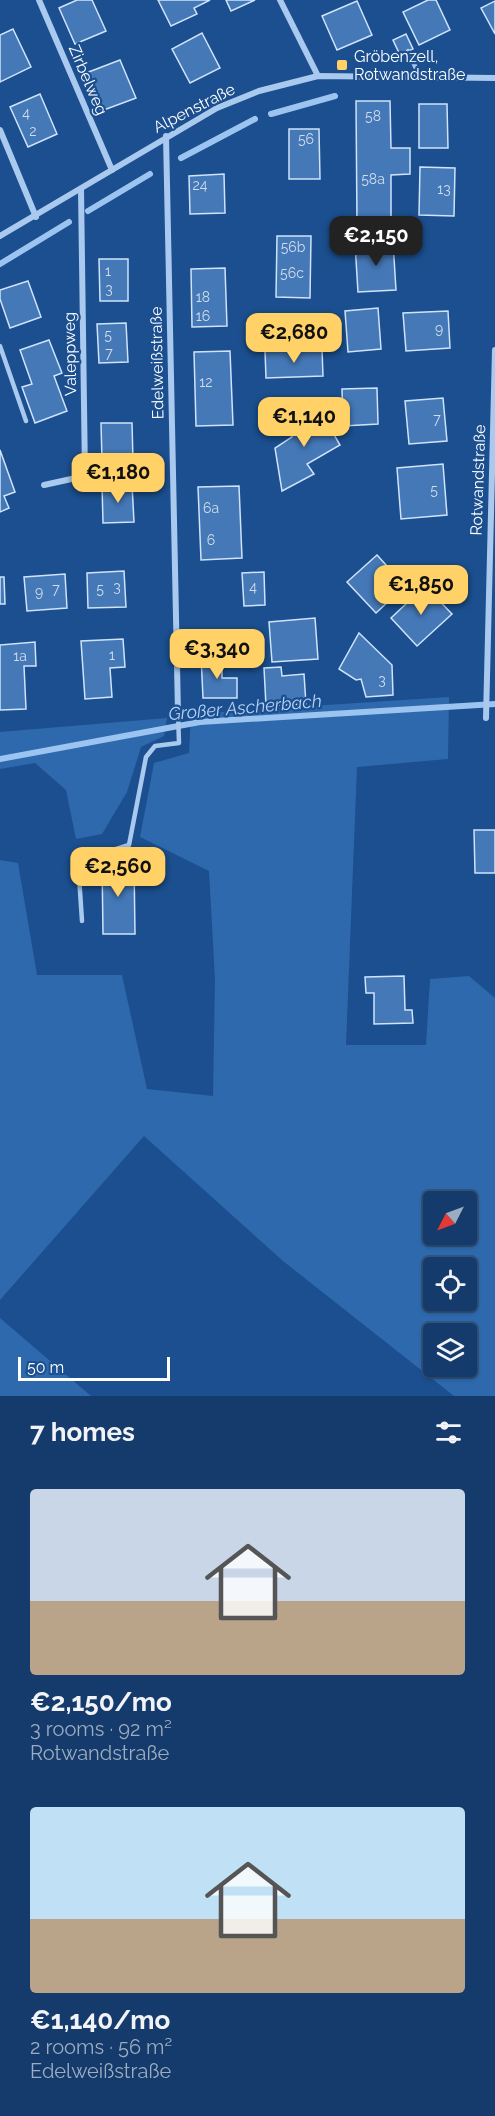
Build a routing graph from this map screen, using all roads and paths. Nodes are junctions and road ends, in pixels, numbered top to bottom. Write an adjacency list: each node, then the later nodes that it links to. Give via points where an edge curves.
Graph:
1 (39, 0): 9 (street, Zirbelweg)
2 (280, 0): 4 (street)
3 (408, 51): 5 (lane)
4 (318, 76): 5 (street, Alpenstraße); 8 (street, Alpenstraße, via 259,91)
5 (420, 77): 6 (street, Alpenstraße)
6 (495, 78)
7 (0, 130): 11 (street)
8 (166, 136): 9 (street, Alpenstraße); 17 (street, Edelweißstraße)
9 (112, 170): 10 (street, Alpenstraße)
10 (81, 189): 11 (street, Alpenstraße); 16 (street, Valeppweg, via 85,476)
11 (36, 218): 12 (street, Alpenstraße)
12 (0, 236)
13 (0, 346): 15 (lane)
14 (495, 350): 18 (street, Rotwandstraße)
15 (26, 421)
16 (44, 484)
17 (178, 713): 19 (lane, Edelweißstraße, via 179,743 155,746 146,757 129,845 78,861)
18 (486, 714)
19 (82, 921)

